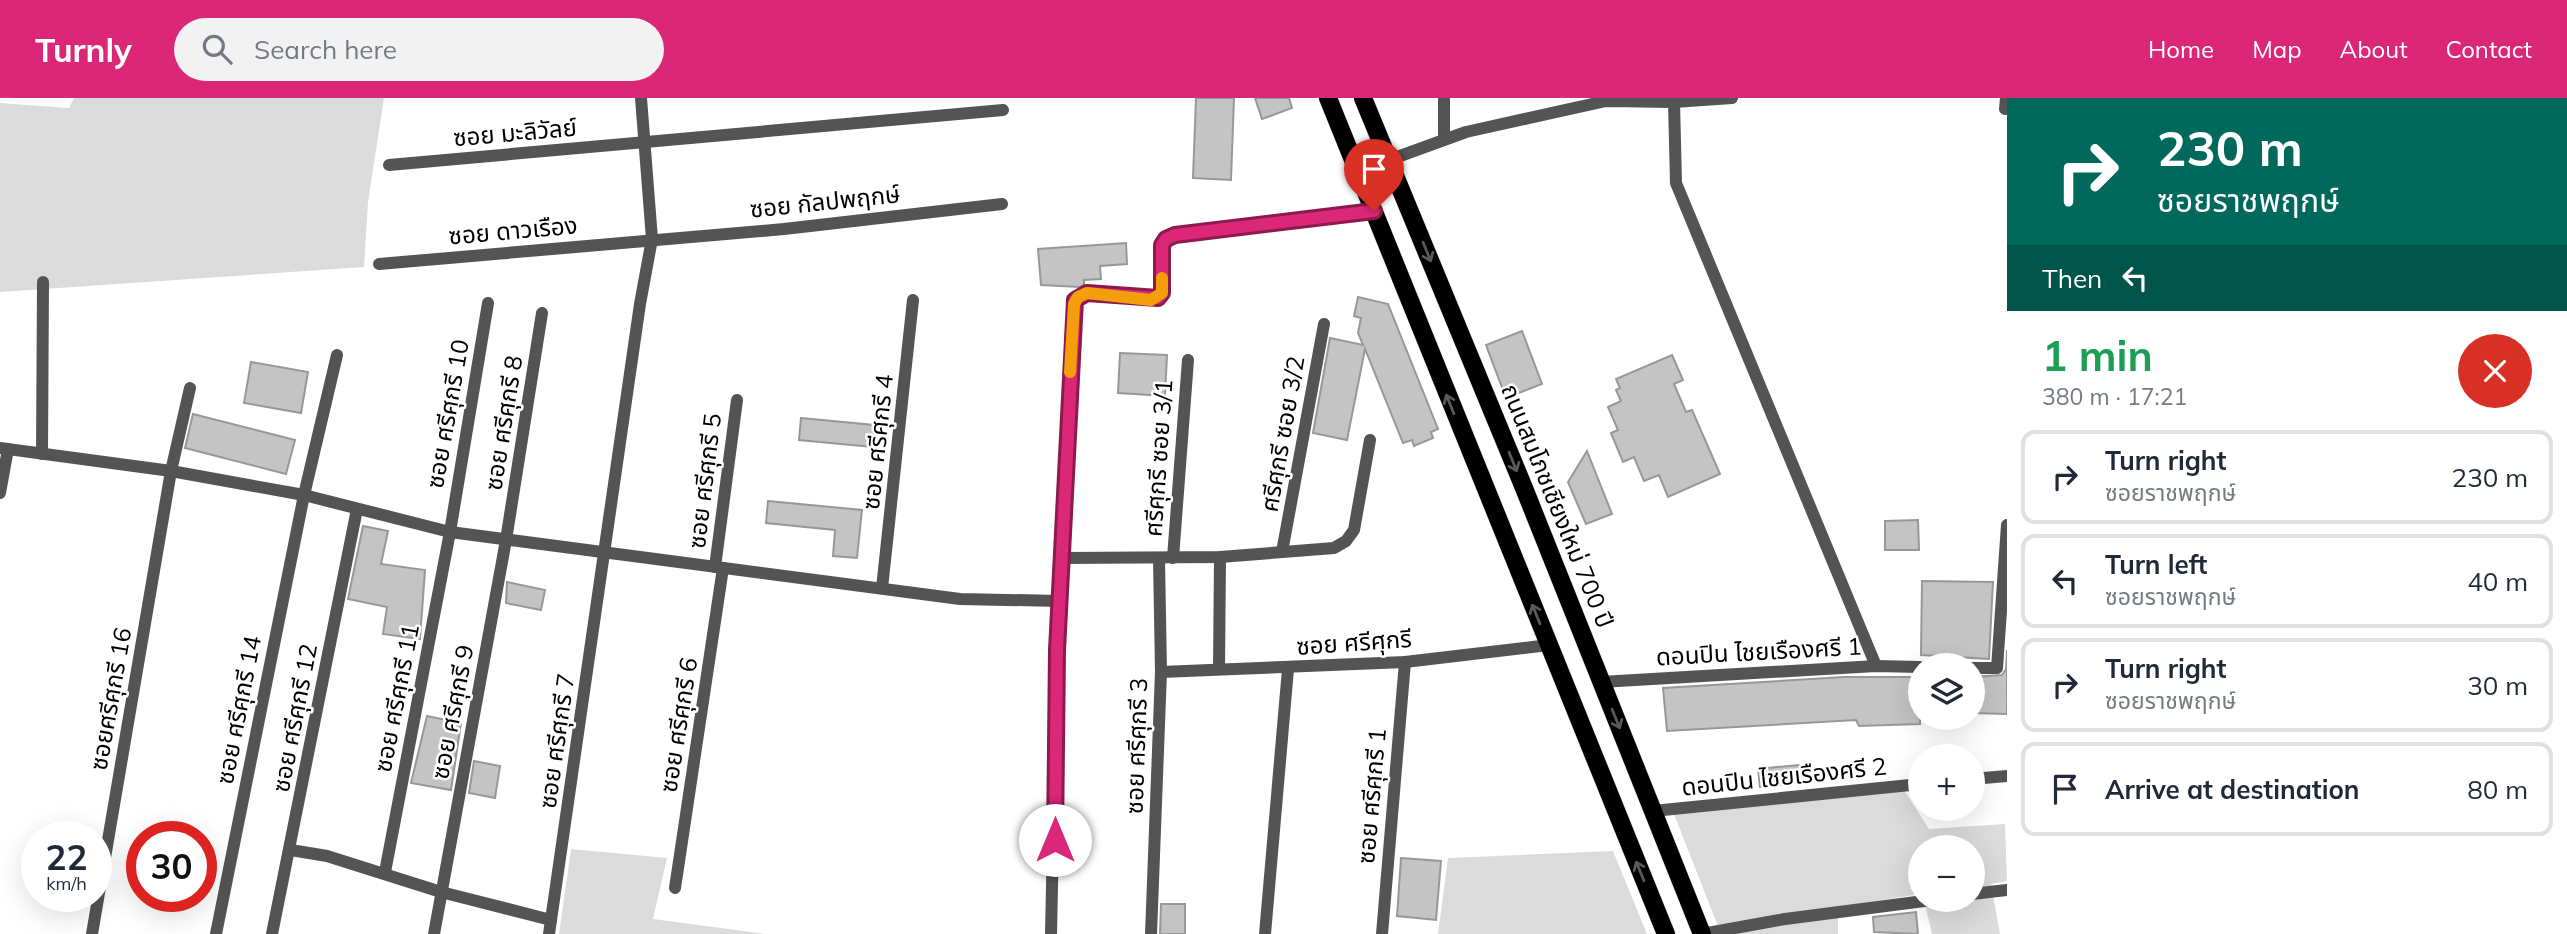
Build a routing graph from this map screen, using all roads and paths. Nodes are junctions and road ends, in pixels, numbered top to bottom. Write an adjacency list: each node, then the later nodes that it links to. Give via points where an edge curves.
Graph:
1 (641, 98): 10 (street, ซอย ศรีศุกรี 7)
2 (1328, 98): 14 (main road)
3 (1363, 98): 11 (main road, ถนนสมโภชเชียงใหม่ 700 ปี)
4 (1444, 98): 9 (street)
5 (1732, 98): 7 (street)
6 (1606, 99): 7 (street); 9 (street)
7 (1674, 102): 46 (street, via 1676,183)
8 (1003, 110): 10 (street, ซอย มะลิวัลย์)
9 (1444, 138): 11 (street)
10 (645, 143): 12 (street, ซอย มะลิวัลย์); 15 (street, ซอย ศรีศุกรี 7)
11 (1389, 160): 52 (main road, ถนนสมโภชเชียงใหม่ 700 ปี, one-way to 52)
12 (389, 165)
13 (1002, 204): 15 (street, ซอย กัลปพฤกษ์)
14 (1374, 211): 39 (street, via 1175,235 1162,245 1162,293 1158,298 1087,293 1075,300); 44 (main road, one-way to 14)
15 (652, 239): 16 (street, ซอย ดาวเรือง); 37 (street, ซอย ศรีศุกรี 7)
16 (379, 264)
17 (43, 282): 28 (street)
18 (913, 300): 42 (street, ซอย ศรีศุกรี 4)
19 (488, 303): 34 (street, ซอย ศรีศุกรี 10)
20 (542, 313): 35 (street, ซอย ศรีศุกรี 8)
21 (1324, 324): 36 (street, ศรีศุกรี ซอย 3/2)
22 (337, 355): 31 (street, ซอย ศรีศุกรี 14)
23 (1188, 360): 40 (street, ศรีศุกรี ซอย 3/1)
24 (190, 388): 29 (street, ซอยศรีศุกรี 16)
25 (737, 400): 41 (street, ซอย ศรีศุกรี 5)
26 (1370, 440): 36 (street, via 1354,530 1346,541 1334,548)
27 (4, 448): 28 (street); 30 (street)
28 (42, 454): 29 (street)
29 (171, 471): 31 (street); 65 (street, ซอยศรีศุกรี 16)
30 (0, 493)
31 (304, 495): 32 (street); 66 (street, ซอย ศรีศุกรี 14)
32 (357, 509): 34 (street); 57 (street, ซอย ศรีศุกรี 12)
33 (2007, 525): 49 (street, via 1997,668)
34 (450, 532): 35 (street); 58 (street, ซอย ศรีศุกรี 11)
35 (506, 540): 37 (street); 61 (street, ซอย ศรีศุกรี 9)
36 (1282, 552): 38 (street)
37 (606, 553): 41 (street); 64 (street, ซอย ศรีศุกรี 7)
38 (1220, 557): 40 (street); 50 (street)
39 (1062, 558): 40 (street); 43 (street)
40 (1166, 559): 51 (street, ซอย ศรีศุกรี 3)
41 (719, 568): 42 (street); 59 (street, ซอย ศรีศุกรี 6)
42 (882, 588): 43 (street, via 977,600)
43 (1060, 601): 70 (street)
44 (1549, 645): 45 (street, ซอย ศรีศุกรี); 74 (main road, one-way to 44)
45 (1405, 662): 48 (street, ซอย ศรีศุกรี); 73 (street, ซอย ศรีศุกรี 1)
46 (1876, 666): 47 (street, ดอนปิน ไชยเรืองศรี 1); 52 (street, ดอนปิน ไชยเรืองศรี 1)
47 (1908, 667)
48 (1288, 668): 50 (street, ซอย ศรีศุกรี); 72 (street)
49 (1985, 668)
50 (1219, 669): 51 (street, ซอย ศรีศุกรี)
51 (1161, 672): 71 (street, ซอย ศรีศุกรี 3)
52 (1601, 682): 56 (main road, ถนนสมโภชเชียงใหม่ 700 ปี, one-way to 56)
53 (2007, 776): 54 (street)
54 (1985, 778)
55 (1908, 785): 56 (street, ดอนปิน ไชยเรืองศรี 2)
56 (1653, 811): 75 (main road, ถนนสมโภชเชียงใหม่ 700 ปี)
57 (290, 850): 58 (street); 67 (street, ซอย ศรีศุกรี 12)
58 (385, 872): 61 (street)
59 (675, 888)
60 (2007, 890): 62 (street)
61 (441, 892): 64 (street); 68 (street, ซอย ศรีศุกรี 9)
62 (1985, 893)
63 (1908, 903): 75 (street)
64 (551, 920): 69 (street, ซอย ศรีศุกรี 7)
65 (92, 934)
66 (216, 934)
67 (272, 934)
68 (434, 934)
69 (550, 934)
70 (1051, 934)
71 (1151, 934)
72 (1265, 934)
73 (1382, 934)
74 (1666, 934)
75 (1702, 934)

